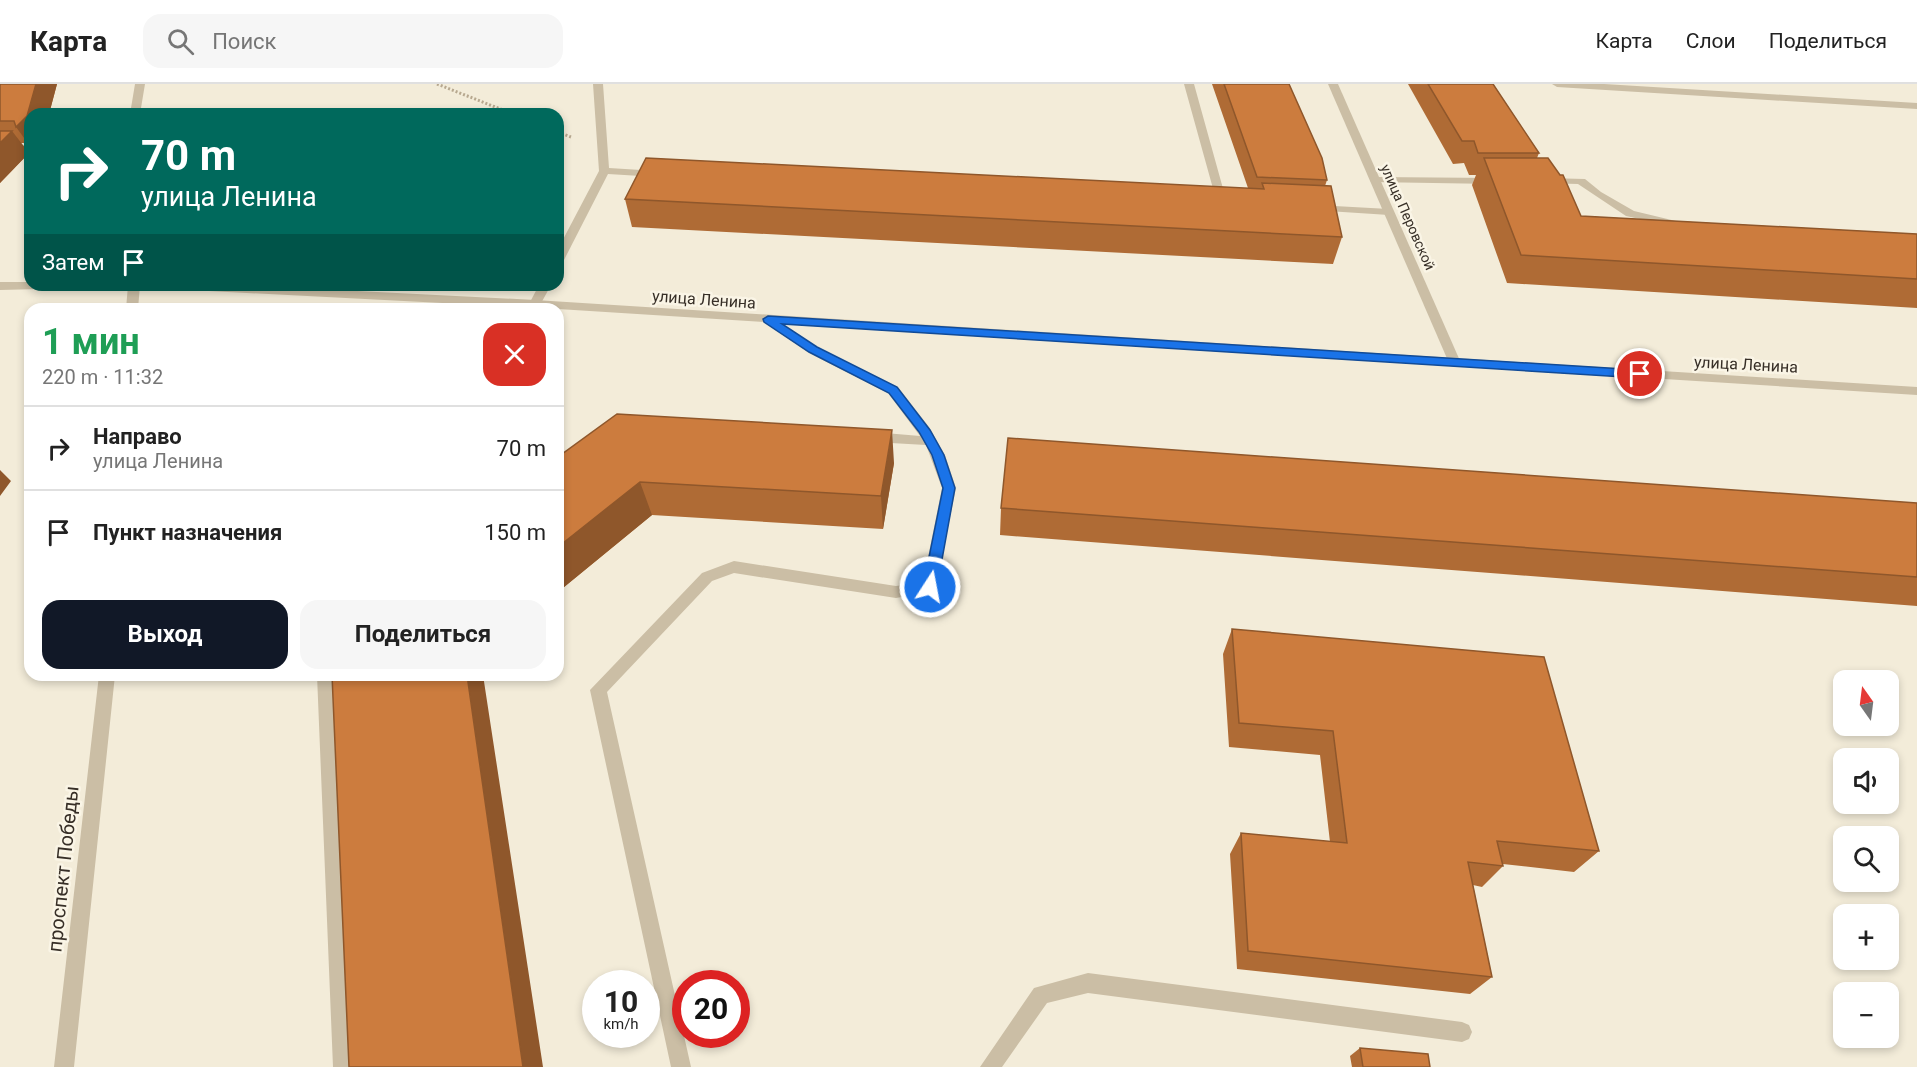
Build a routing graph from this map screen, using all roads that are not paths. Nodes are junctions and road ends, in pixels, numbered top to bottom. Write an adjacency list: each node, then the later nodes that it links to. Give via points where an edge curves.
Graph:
1 (140, 84): 7 (street)
2 (598, 84): 10 (street)
3 (1190, 84): 15 (street, via 1228,203)
4 (1333, 84): 12 (street, улица Перовской)
5 (1557, 84): 6 (street)
6 (1917, 106)
7 (136, 108)
8 (24, 147): 9 (street)
9 (0, 148)
10 (604, 171): 11 (street); 19 (street)
11 (663, 174)
12 (1375, 180): 13 (street); 17 (street, улица Перовской)
13 (1512, 181)
14 (1535, 181): 18 (street, via 1581,182 1630,214)
15 (1210, 202)
16 (1305, 207): 17 (street)
17 (1389, 212): 26 (street, улица Перовской)
18 (1686, 225)
19 (564, 248)
20 (24, 285): 21 (street)
21 (0, 286)
22 (286, 291): 23 (street, улица Ленина)
23 (516, 303)
24 (564, 306): 25 (street, улица Ленина)
25 (768, 319): 26 (street, улица Ленина); 29 (street, via 813,350 893,390)
26 (1455, 363): 27 (street, улица Ленина)
27 (1917, 391)
28 (859, 436): 29 (street)
29 (930, 441): 35 (street, via 949,488 930,587 896,592 734,567 707,577 598,690)
30 (105, 681): 33 (street, проспект Победы)
31 (325, 681): 34 (street)
32 (1462, 1032): 36 (street, via 1088,983 1041,995)
33 (64, 1067)
34 (344, 1067)
35 (681, 1067)
36 (990, 1067)

